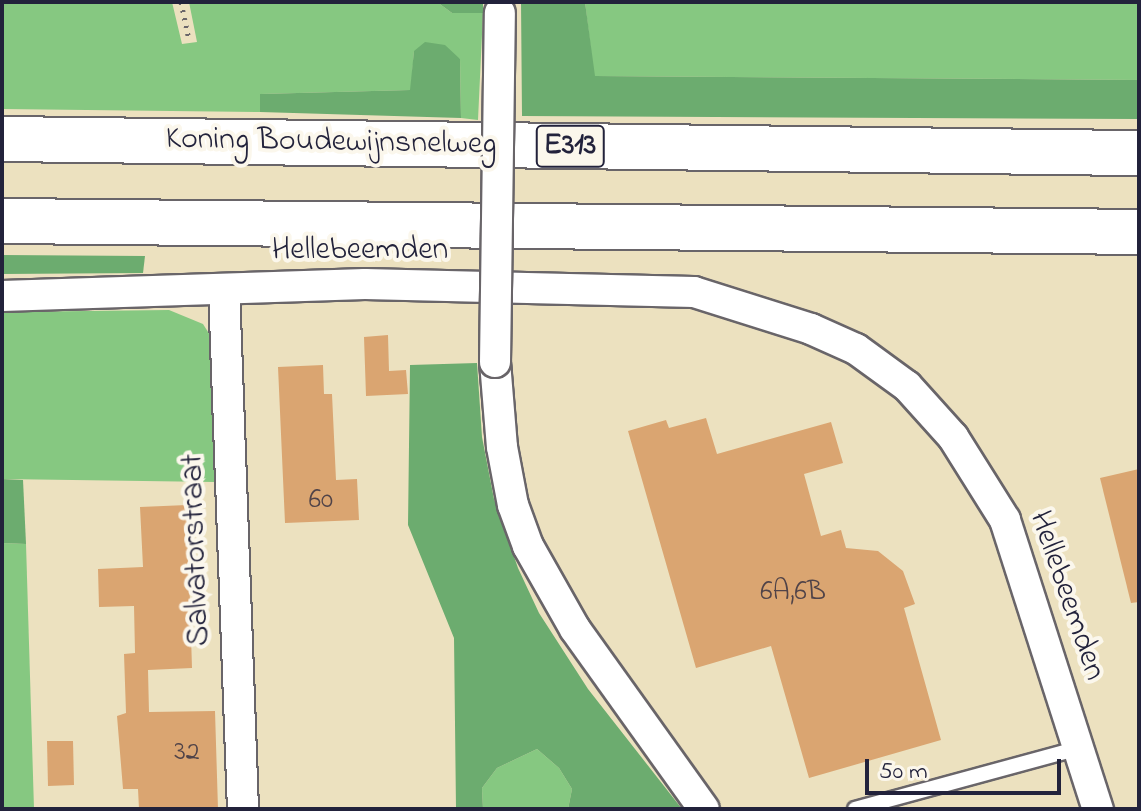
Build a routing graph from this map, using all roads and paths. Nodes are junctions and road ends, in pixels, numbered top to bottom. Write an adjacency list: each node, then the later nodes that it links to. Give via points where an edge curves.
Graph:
1 (181, 2): 3 (path)
2 (500, 8): 12 (street, Hellebeemden, bridge, via 495,362 513,505 528,546 575,629)
3 (188, 36)
4 (2, 139): 5 (highway, Koning Boudewijnsnelweg / E313)
5 (1139, 153)
6 (2, 221): 7 (highway)
7 (1139, 232)
8 (224, 289): 9 (street, Hellebeemden); 10 (street, Hellebeemden, via 365,284 694,292 856,349 907,386 953,437 1005,520); 11 (street, Salvatorstraat)
9 (2, 296)
10 (1079, 748): 13 (lane); 14 (street, Hellebeemden)
11 (243, 809)
12 (704, 809)
13 (855, 809)
14 (1098, 809)

